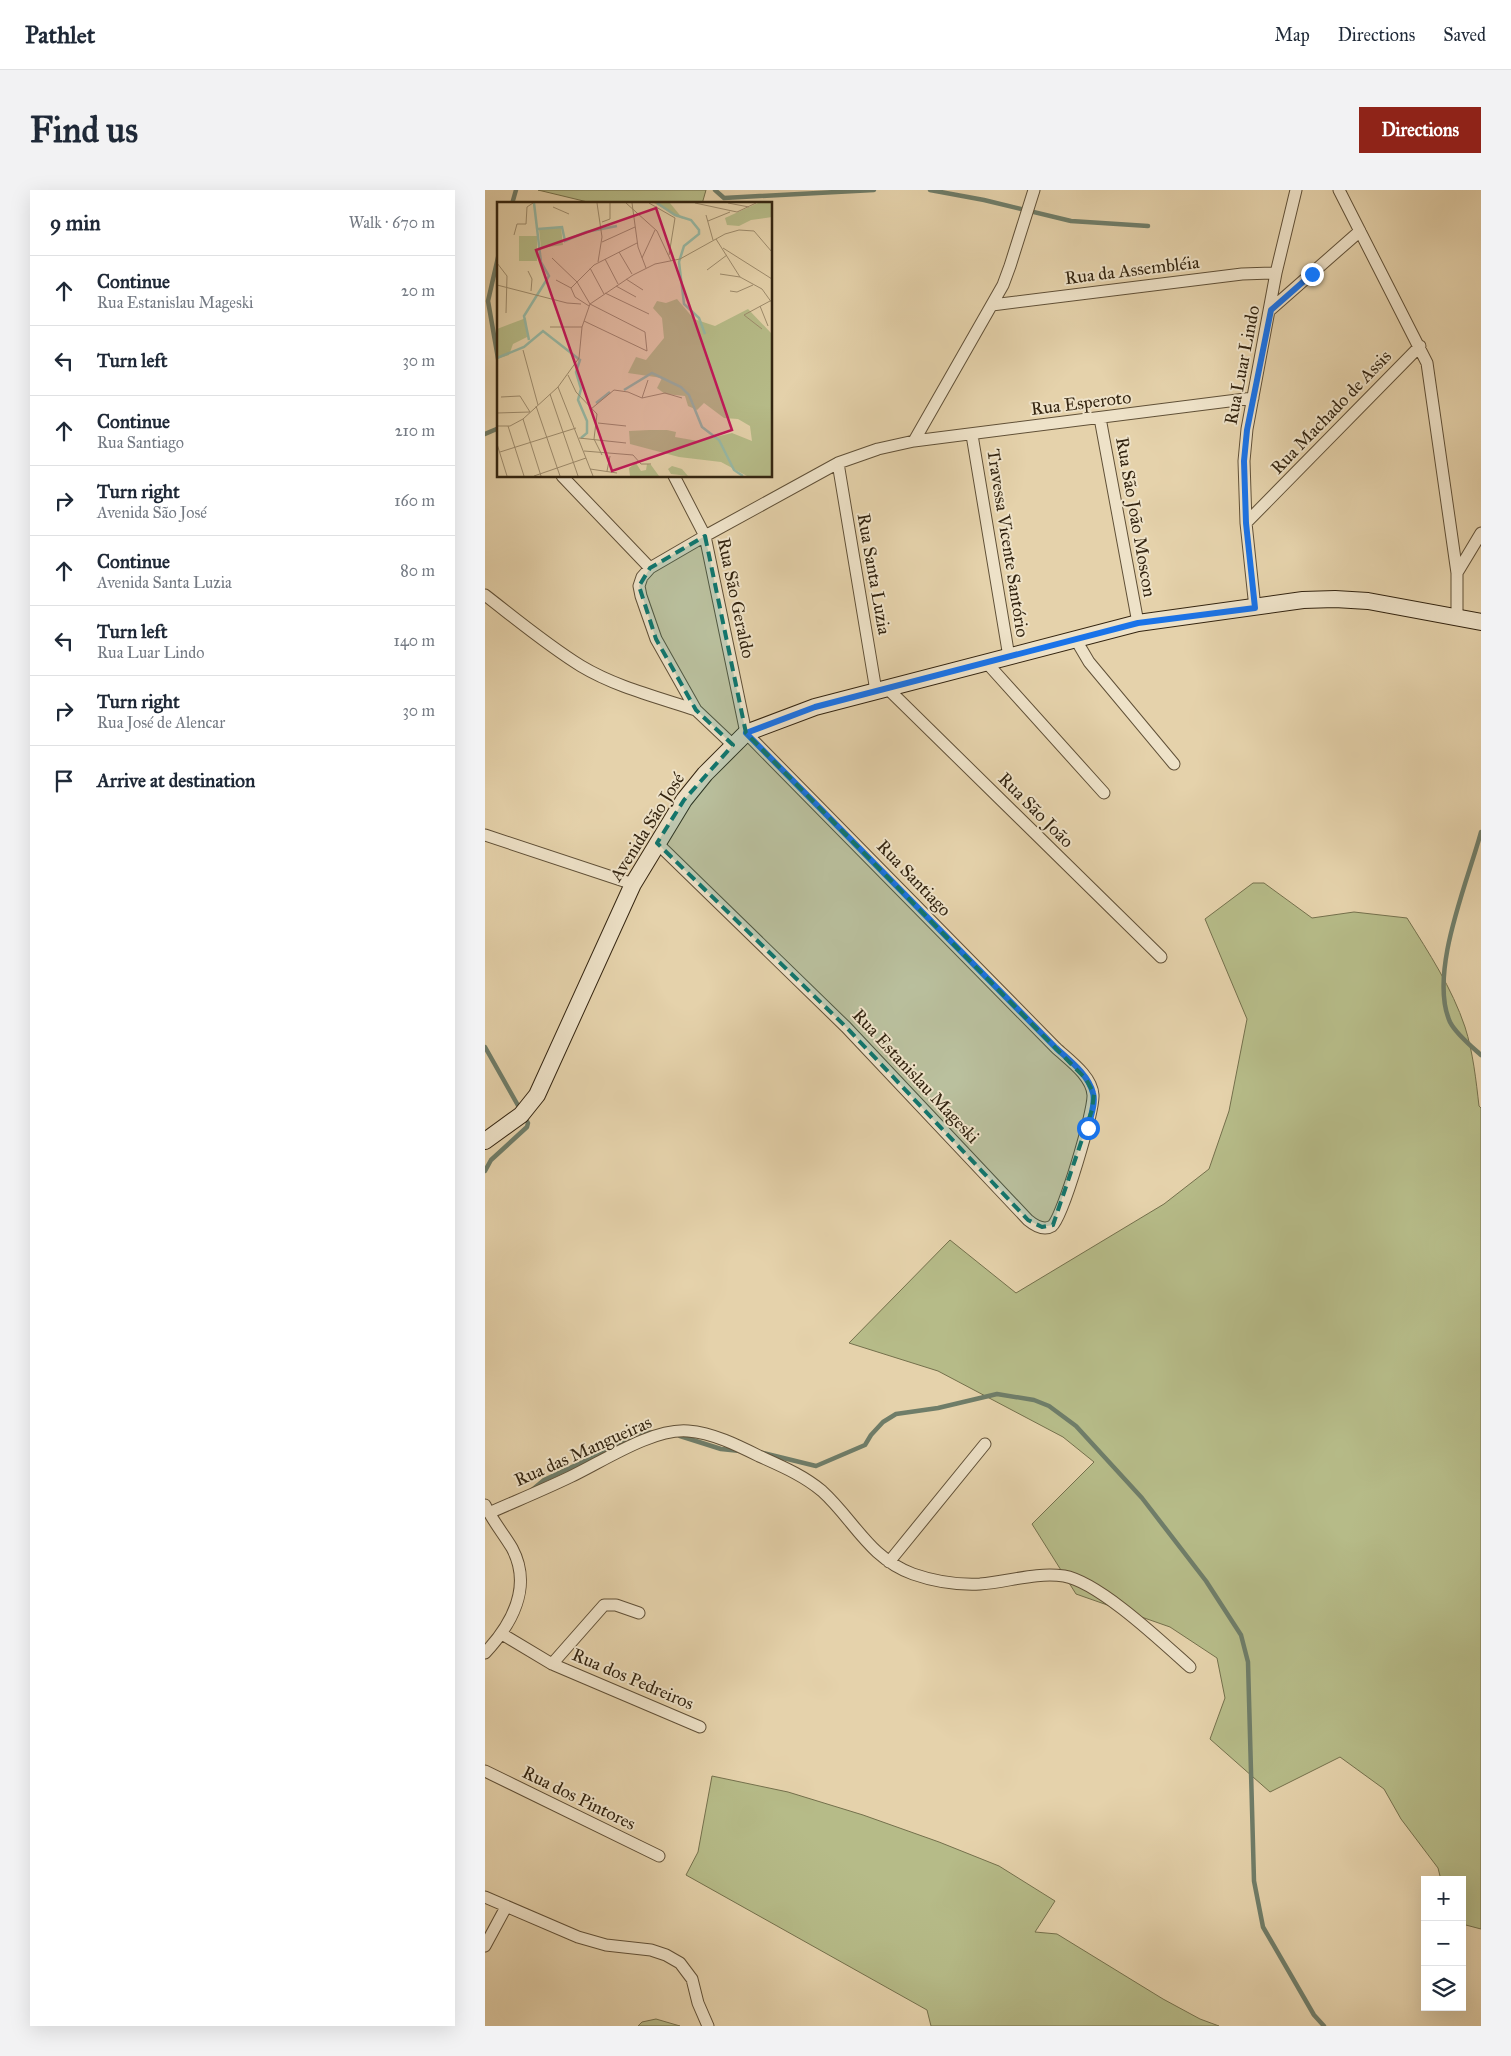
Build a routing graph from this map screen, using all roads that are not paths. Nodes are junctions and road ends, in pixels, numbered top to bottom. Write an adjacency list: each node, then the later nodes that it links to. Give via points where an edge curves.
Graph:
1 (1034, 190): 6 (street, via 1011,266)
2 (1296, 190): 5 (street, Rua Luar Lindo)
3 (1339, 190): 4 (street)
4 (1359, 231): 7 (street); 8 (street)
5 (1277, 273): 6 (street, Rua da Assembléia, via 1242,274); 7 (street, Rua Luar Lindo)
6 (992, 305): 12 (street)
7 (1271, 310): 9 (street, Rua Luar Lindo)
8 (1420, 346): 16 (street, Rua Machado de Assis); 20 (street, via 1432,388)
9 (1253, 398): 10 (street, Rua Esperoto); 16 (street, Rua Luar Lindo, via 1244,461)
10 (1100, 418): 11 (street, Rua Esperoto); 25 (street, Rua São João Moscon)
11 (972, 435): 12 (street, Rua Esperoto); 27 (street, Travessa Vicente Santório)
12 (914, 441): 13 (street, Rua Esperoto)
13 (838, 463): 18 (street, Rua Esperoto); 29 (street, Rua Santa Luzia)
14 (564, 478): 19 (street)
15 (675, 478): 18 (street, Rua São Geraldo)
16 (1246, 523): 22 (street, Rua Luar Lindo)
17 (1481, 533): 20 (street)
18 (705, 536): 19 (street, Rua Esperoto); 31 (street, Rua São Geraldo)
19 (650, 568): 30 (street, via 639,586 647,618)
20 (1457, 573): 23 (street)
21 (485, 595): 30 (street, via 582,666 633,690)
22 (1255, 608): 23 (street, Avenida São José, via 1303,600 1335,599 1368,601); 25 (street, Avenida São José)
23 (1457, 618): 24 (street, Avenida São José)
24 (1481, 622)
25 (1138, 623): 26 (street, Avenida São José)
26 (1076, 640): 27 (street, Avenida São José); 33 (street, via 1089,662)
27 (1009, 657): 28 (street, Avenida São José)
28 (986, 662): 29 (street, Avenida São José); 34 (street)
29 (882, 690): 31 (street, Avenida São José, via 815,707); 38 (street, Rua São João)
30 (696, 710): 32 (street)
31 (746, 733): 32 (street, Avenida São José); 39 (street, Rua Santiago, via 1076,1066)
32 (733, 745): 36 (street, Avenida São José, via 684,800)
33 (1175, 764)
34 (1104, 793)
35 (485, 835): 37 (street)
36 (657, 843): 37 (street, Avenida São José); 39 (street, Rua Estanislau Mageski, via 845,1027 1034,1225 1047,1228 1057,1219 1088,1128)
37 (633, 884): 40 (street, Avenida São José, via 537,1095 521,1116)
38 (1161, 957)
39 (1093, 1094)
40 (485, 1141)
41 (985, 1444): 43 (street)
42 (487, 1509): 43 (street, Rua das Mangueiras, via 569,1478 648,1438 687,1431 733,1443 804,1477 823,1492 871,1548); 45 (street, via 512,1549 519,1567 520,1583 513,1617)
43 (889, 1562): 48 (street, Rua das Mangueiras, via 913,1574 958,1583 980,1584 1035,1576 1066,1577 1105,1597)
44 (639, 1613): 47 (street, Rua dos Pedreiros, via 616,1605 604,1605)
45 (502, 1634): 46 (street); 47 (street, Rua dos Pedreiros)
46 (485, 1653)
47 (553, 1664): 49 (street, Rua dos Pedreiros)
48 (1190, 1667)
49 (700, 1727)
50 (485, 1771): 51 (street, Rua dos Pintores)
51 (659, 1856)
52 (485, 1897): 53 (street)
53 (506, 1907): 54 (street); 55 (street, via 595,1943 651,1950 680,1962 692,1980)
54 (485, 1946)
55 (708, 2026)

